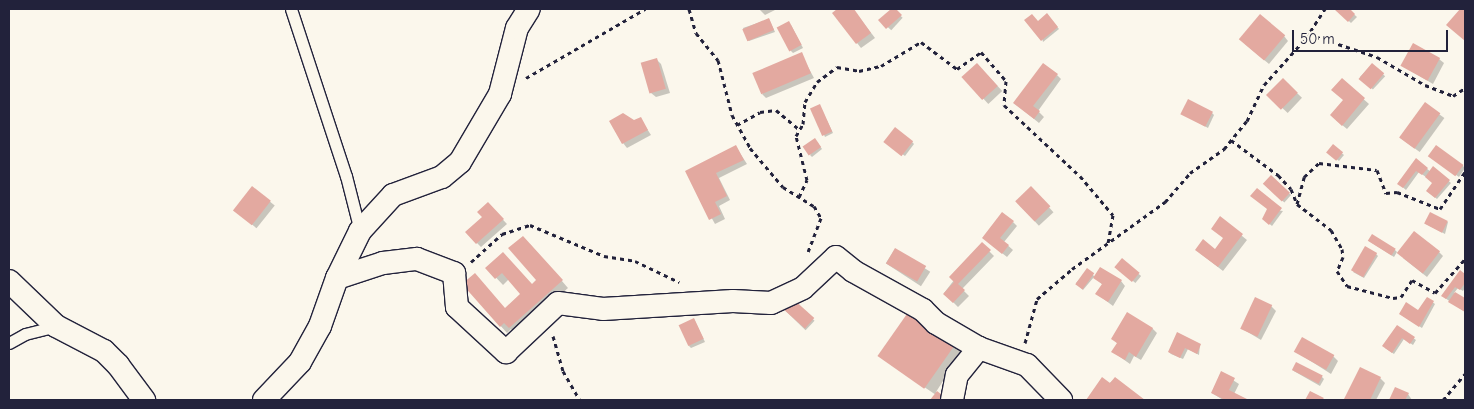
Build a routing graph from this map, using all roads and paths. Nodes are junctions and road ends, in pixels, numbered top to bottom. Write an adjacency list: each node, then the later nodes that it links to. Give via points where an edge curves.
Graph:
1 (291, 9): 15 (lane, via 346,176)
2 (529, 9): 8 (street, via 517,28)
3 (645, 9): 8 (path)
4 (690, 9): 9 (path, via 696,33 718,60)
5 (1325, 9): 6 (path)
6 (1308, 34): 7 (path, via 1377,57 1425,85 1453,96); 11 (path, via 1264,85 1248,121)
7 (1465, 88)
8 (500, 94): 15 (street, via 470,147 453,169 442,177 394,195)
9 (737, 125): 10 (path, via 760,112 776,110); 13 (path, via 750,148 783,188)
10 (800, 130): 13 (path, via 796,136 807,180); 16 (path, via 805,102 817,82 836,67 859,71 881,66 921,42 957,69 981,52 1006,81 1004,105 1080,176 1113,215)
11 (1231, 140): 14 (path, via 1278,175 1291,189); 16 (path, via 1190,173 1166,202)
12 (1465, 172): 14 (path, via 1440,209 1397,192 1386,193 1377,170 1318,162 1304,177)
13 (799, 197): 17 (path, via 814,206 821,218)
14 (1297, 204): 18 (path, via 1330,230 1342,249 1343,258 1336,271 1347,286 1393,298 1401,297 1412,280 1436,293)
15 (360, 232): 20 (street)
16 (1108, 244): 27 (path, via 1037,299 1028,337)
17 (806, 256)
18 (1465, 259)
19 (454, 273): 20 (street, via 417,259 383,263); 22 (path, via 480,257 502,234 530,225 604,256 635,261); 26 (street, via 457,307 506,352 558,303 603,309 733,301 771,303 803,288 836,256 853,271 923,310 936,323)
20 (337, 278): 30 (street, via 320,326 300,362)
21 (9, 281): 23 (street)
22 (684, 284)
23 (56, 326): 25 (lane, via 25,334); 29 (street, via 104,351)
24 (552, 334): 31 (path, via 563,372)
25 (9, 343)
26 (979, 348): 27 (street); 32 (street, via 957,375)
27 (1015, 361): 33 (street, via 1036,372)
28 (1465, 374): 34 (path)
29 (144, 400)
30 (264, 400)
31 (580, 400)
32 (952, 400)
33 (1061, 400)
34 (1443, 400)

